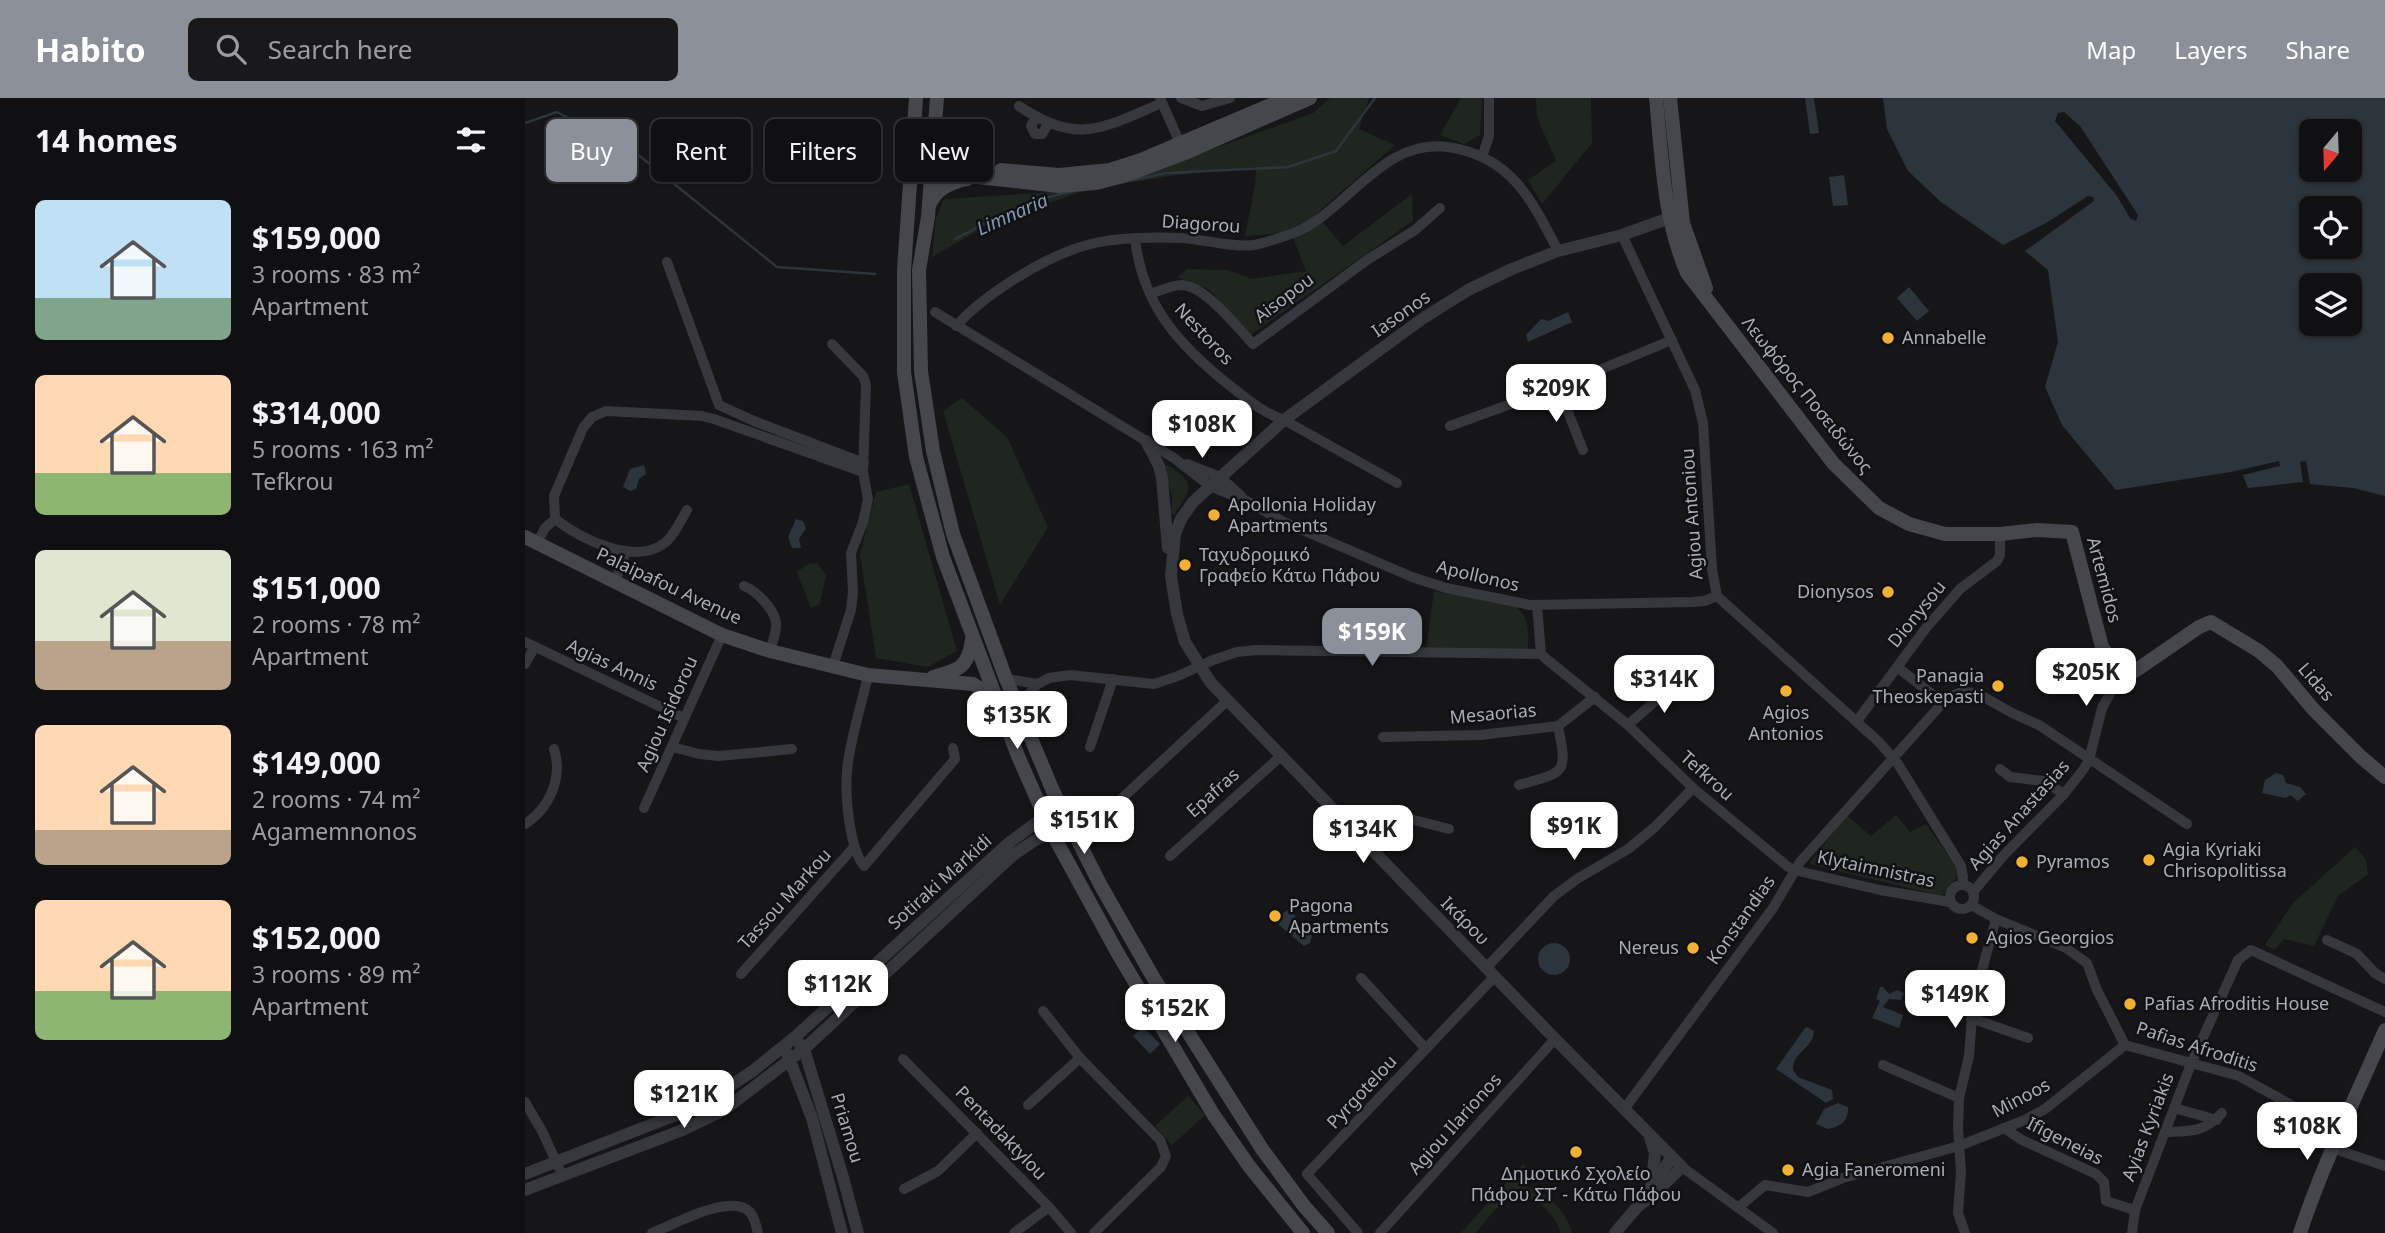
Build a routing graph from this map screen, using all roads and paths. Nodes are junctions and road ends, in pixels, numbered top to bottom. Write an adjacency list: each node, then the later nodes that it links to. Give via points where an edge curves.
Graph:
1 (916, 98): 12 (main road)
2 (937, 98): 13 (main road)
3 (1181, 98): 4 (street, via 1202,106)
4 (1230, 98)
5 (1287, 98): 14 (main road)
6 (1310, 98): 14 (main road)
7 (1489, 98): 15 (street, via 1489,136)
8 (1656, 98): 23 (main road, Λεωφόρος Ποσειδώνος)
9 (1671, 98): 23 (main road, Λεωφόρος Ποσειδώνος)
10 (1161, 100): 11 (street, via 1095,129 1074,130 1049,124); 14 (street)
11 (1019, 106)
12 (915, 119)
13 (935, 119)
14 (1183, 148): 16 (main road, via 1077,174); 17 (main road, via 1127,175 1079,185)
15 (1482, 157): 25 (street, Diagorou, via 1448,148 1417,149 1387,163 1308,226 1252,245); 26 (street, Diagorou, via 1524,188)
16 (993, 170)
17 (993, 179)
18 (911, 182): 55 (main road, via 904,270 904,372 916,457 943,557)
19 (930, 182): 22 (main road)
20 (952, 182): 22 (main road, via 929,202)
21 (1440, 208): 28 (street, Aisopou, via 1253,344 1192,288 1174,286)
22 (928, 217): 66 (main road, via 919,271 921,371 933,452 953,534)
23 (1676, 220): 24 (street, Iasonos); 46 (main road, Λεωφόρος Ποσειδώνος, via 1675,244 1687,273 1833,463 1879,508 1909,524 1945,534)
24 (1622, 235): 26 (street, Iasonos); 31 (street, Agiou Antoniou)
25 (1135, 239): 28 (street, Nestoros, via 1139,269); 30 (street, Diagorou, via 1091,244 1040,264 971,309)
26 (1557, 251): 34 (street, Iasonos, via 1468,290)
27 (667, 262): 35 (street, via 717,402)
28 (1150, 295): 34 (street, Nestoros, via 1168,327 1205,365 1252,403)
29 (935, 312): 30 (street, Apollonos)
30 (957, 326): 38 (street, Apollonos)
31 (1672, 340): 33 (street); 52 (street, Agiou Antoniou, via 1695,390 1703,423 1711,569)
32 (832, 344): 40 (street, via 866,385)
33 (1558, 387): 36 (street); 39 (street)
34 (1285, 420): 41 (street, Iasonos); 42 (street, Nestoros)
35 (754, 421): 37 (street); 40 (street)
36 (1450, 426)
37 (755, 434): 40 (street); 44 (street, via 702,416 598,413 587,421 563,472 554,496)
38 (1146, 441): 41 (street, Apollonos); 49 (street, via 1162,478)
39 (1583, 450)
40 (863, 468): 60 (street, via 868,499 851,553 851,610)
41 (1215, 482): 49 (street, Ικάρου, via 1181,519); 53 (street, Apollonos, via 1285,523 1416,579)
42 (1397, 482)
43 (687, 510): 48 (street, via 669,540 658,548)
44 (555, 519): 47 (street); 48 (street, via 591,540)
45 (2072, 532): 46 (main road, Λεωφόρος Ποσειδώνος); 63 (main road, Artemidos, via 2102,647)
46 (2000, 534): 62 (street, Dionysou, via 1997,561 1960,589)
47 (531, 540): 50 (main road, Palaipafou Avenue)
48 (626, 551): 50 (street)
49 (1171, 566): 61 (street, Ικάρου, via 1177,614 1185,642)
50 (615, 582): 54 (main road, Palaipafou Avenue)
51 (744, 586): 57 (street, via 758,594 773,615 776,623)
52 (1717, 596): 53 (street, Apollonos, via 1693,602); 76 (street, Agiou Antoniou)
53 (1537, 606): 58 (street)
54 (722, 635): 57 (main road, Palaipafou Avenue); 75 (street, Agiou Isidorou)
55 (972, 637): 65 (main road, Palaipafou Avenue, via 969,655 959,669); 71 (main road)
56 (530, 645): 59 (street); 75 (street, Agias Annis)
57 (770, 651): 60 (main road, Palaipafou Avenue)
58 (1541, 654): 61 (street, via 1256,650); 70 (street, Tefkrou)
59 (525, 664)
60 (833, 666): 64 (main road, Palaipafou Avenue)
61 (1199, 666): 67 (street, via 1154,684); 72 (street, Ικάρου)
62 (1897, 667): 73 (street); 76 (street, Dionysou)
63 (2122, 672): 87 (street, via 2102,708); 89 (main road, Lidas, via 2135,671 2211,622 2277,666 2313,709)
64 (868, 676): 65 (main road, Palaipafou Avenue); 103 (street, Tassou Markou, via 847,771)
65 (925, 679): 71 (main road, Palaipafou Avenue, via 973,684)
66 (1006, 679): 69 (street); 74 (main road)
67 (1113, 679): 69 (street, via 1070,675); 81 (street)
68 (1678, 681): 77 (street)
69 (1038, 684): 74 (street)
70 (1595, 697): 77 (street, Tefkrou); 78 (street, Mesaorias)
71 (996, 699): 96 (main road)
72 (1228, 700): 85 (street, Ικάρου); 93 (street)
73 (1942, 702): 86 (street, Konstandias); 87 (street, via 1961,692 1977,693 2039,725)
74 (1020, 713): 95 (main road)
75 (684, 718): 80 (street, Agiou Isidorou)
76 (1857, 721): 86 (street, Agiou Antoniou)
77 (1628, 725): 91 (street, Tefkrou)
78 (1558, 726): 79 (street, Mesaorias, via 1480,735); 90 (street, via 1564,758 1560,769 1555,775)
79 (1383, 737)
80 (672, 747): 84 (street, via 719,756); 94 (street, Agiou Isidorou)
81 (1090, 747)
82 (554, 748): 97 (street, via 557,779 544,807)
83 (953, 748): 103 (street, Tassou Markou, via 955,759 864,866)
84 (792, 749)
85 (1281, 757): 102 (street, Ικάρου); 104 (street, Epafras)
86 (1893, 758): 105 (street, Konstandias); 106 (street, Agiou Antoniou, via 1961,866)
87 (2089, 760): 92 (street, Agias Anastasias); 99 (street)
88 (2000, 769): 92 (street, via 2010,777 2043,781)
89 (2385, 777)
90 (1519, 785)
91 (1693, 788): 105 (street, Tefkrou); 112 (street, Pyrgotelou, via 1628,849 1555,896)
92 (2064, 794): 107 (street, Agias Anastasias)
93 (1119, 801)
94 (644, 808)
95 (1061, 810): 96 (street, Sotiraki Markidi); 98 (main road)
96 (1044, 817): 101 (main road); 120 (street, Sotiraki Markidi, via 1010,842)
97 (525, 824)
98 (1068, 824): 101 (street, Sotiraki Markidi); 167 (main road, via 1153,977 1227,1096 1269,1159)
99 (2187, 824)
100 (1449, 830): 102 (street, via 1387,813)
101 (1051, 831): 125 (street, Sotiraki Markidi, via 1013,855); 166 (main road, via 1213,1114)
102 (1355, 834): 112 (street, Ικάρου)
103 (854, 847): 113 (street, Tassou Markou)
104 (1170, 856)
105 (1794, 870): 108 (street, Klytaimnistras); 137 (street, Konstandias, via 1773,908)
106 (1962, 884): 107 (street); 108 (street, via 1950,891)
107 (1973, 892): 109 (street)
108 (1950, 902): 109 (street, via 1962,909)
109 (1971, 905): 110 (street, Pafias Afroditis)
110 (1996, 919): 118 (street); 123 (street, Pafias Afroditis, via 2066,948 2087,963)
111 (2327, 940): 115 (street, via 2357,954)
112 (1491, 971): 122 (street, Ικάρου); 126 (street, Pyrgotelou)
113 (741, 974)
114 (1361, 978): 126 (street)
115 (2385, 979)
116 (1043, 1011): 127 (street)
117 (2385, 1012): 130 (street, Ayias Kyriakis, via 2251,950 2238,960)
118 (1971, 1018): 121 (street); 134 (street, via 1969,1056)
119 (2385, 1030): 141 (main road)
120 (795, 1037): 124 (street, Sotiraki Markidi); 125 (street, Priamou)
121 (2028, 1038)
122 (1555, 1039): 137 (street, Ικάρου); 169 (street, Agiou Ilarionos)
123 (2125, 1045): 130 (street, Pafias Afroditis); 139 (street, Minoos, via 2045,1109)
124 (783, 1047): 129 (street, Priamou); 147 (street, Sotiraki Markidi, via 704,1104)
125 (804, 1049): 129 (street, Sotiraki Markidi); 162 (street, Priamou)
126 (1426, 1049): 168 (street, Pyrgotelou, via 1307,1174)
127 (1080, 1058): 136 (street); 165 (street, via 1160,1140 1166,1156 1161,1167)
128 (903, 1059): 142 (street, Pentadaktylou)
129 (791, 1060): 132 (street, Sotiraki Markidi); 133 (street, Priamou)
130 (2190, 1064): 138 (street, Ayias Kyriakis); 141 (street, Pafias Afroditis, via 2239,1076)
131 (1883, 1066): 134 (street)
132 (767, 1079): 133 (street, via 785,1077); 151 (street, Sotiraki Markidi, via 705,1121)
133 (806, 1096): 161 (street, Priamou)
134 (1959, 1098): 144 (street)
135 (525, 1102): 147 (street)
136 (1028, 1105)
137 (1625, 1108): 143 (street, Ικάρου)
138 (2174, 1108): 140 (street, Ayias Kyriakis); 140 (street, via 2220,1116 2196,1131)
139 (2004, 1128): 144 (street, Minoos); 158 (street, Ifigeneias, via 2095,1174 2104,1182 2106,1201)
140 (2165, 1132): 158 (street, Ayias Kyriakis)
141 (2340, 1132): 145 (main road)
142 (977, 1133): 153 (street, via 938,1171); 156 (street, Pentadaktylou)
143 (1648, 1133): 146 (street, Ικάρου); 152 (street, via 1655,1153)
144 (1959, 1146): 157 (street, Minoos, via 1808,1192 1761,1186); 172 (street, via 1958,1213)
145 (2332, 1148): 148 (street); 174 (main road)
146 (1672, 1157): 149 (street, Ικάρου); 152 (street)
147 (556, 1162): 150 (street, Sotiraki Markidi); 151 (street)
148 (2385, 1166)
149 (1682, 1167): 155 (street); 157 (street, Ικάρου)
150 (525, 1174)
151 (564, 1176): 154 (street, Sotiraki Markidi)
152 (1651, 1185): 155 (street)
153 (904, 1189)
154 (525, 1190)
155 (1639, 1206): 170 (street)
156 (1049, 1207): 163 (street); 164 (street, Pentadaktylou)
157 (1739, 1207): 171 (street, Ικάρου)
158 (2135, 1210): 173 (street, Ayias Kyriakis)
159 (657, 1232): 160 (street, via 713,1208 734,1205 750,1211)
160 (758, 1233)
161 (842, 1233)
162 (858, 1233)
163 (1014, 1233)
164 (1071, 1233)
165 (1094, 1233)
166 (1303, 1233)
167 (1328, 1233)
168 (1358, 1233)
169 (1380, 1233)
170 (1615, 1233)
171 (1773, 1233)
172 (1965, 1233)
173 (2132, 1233)
174 (2301, 1233)

